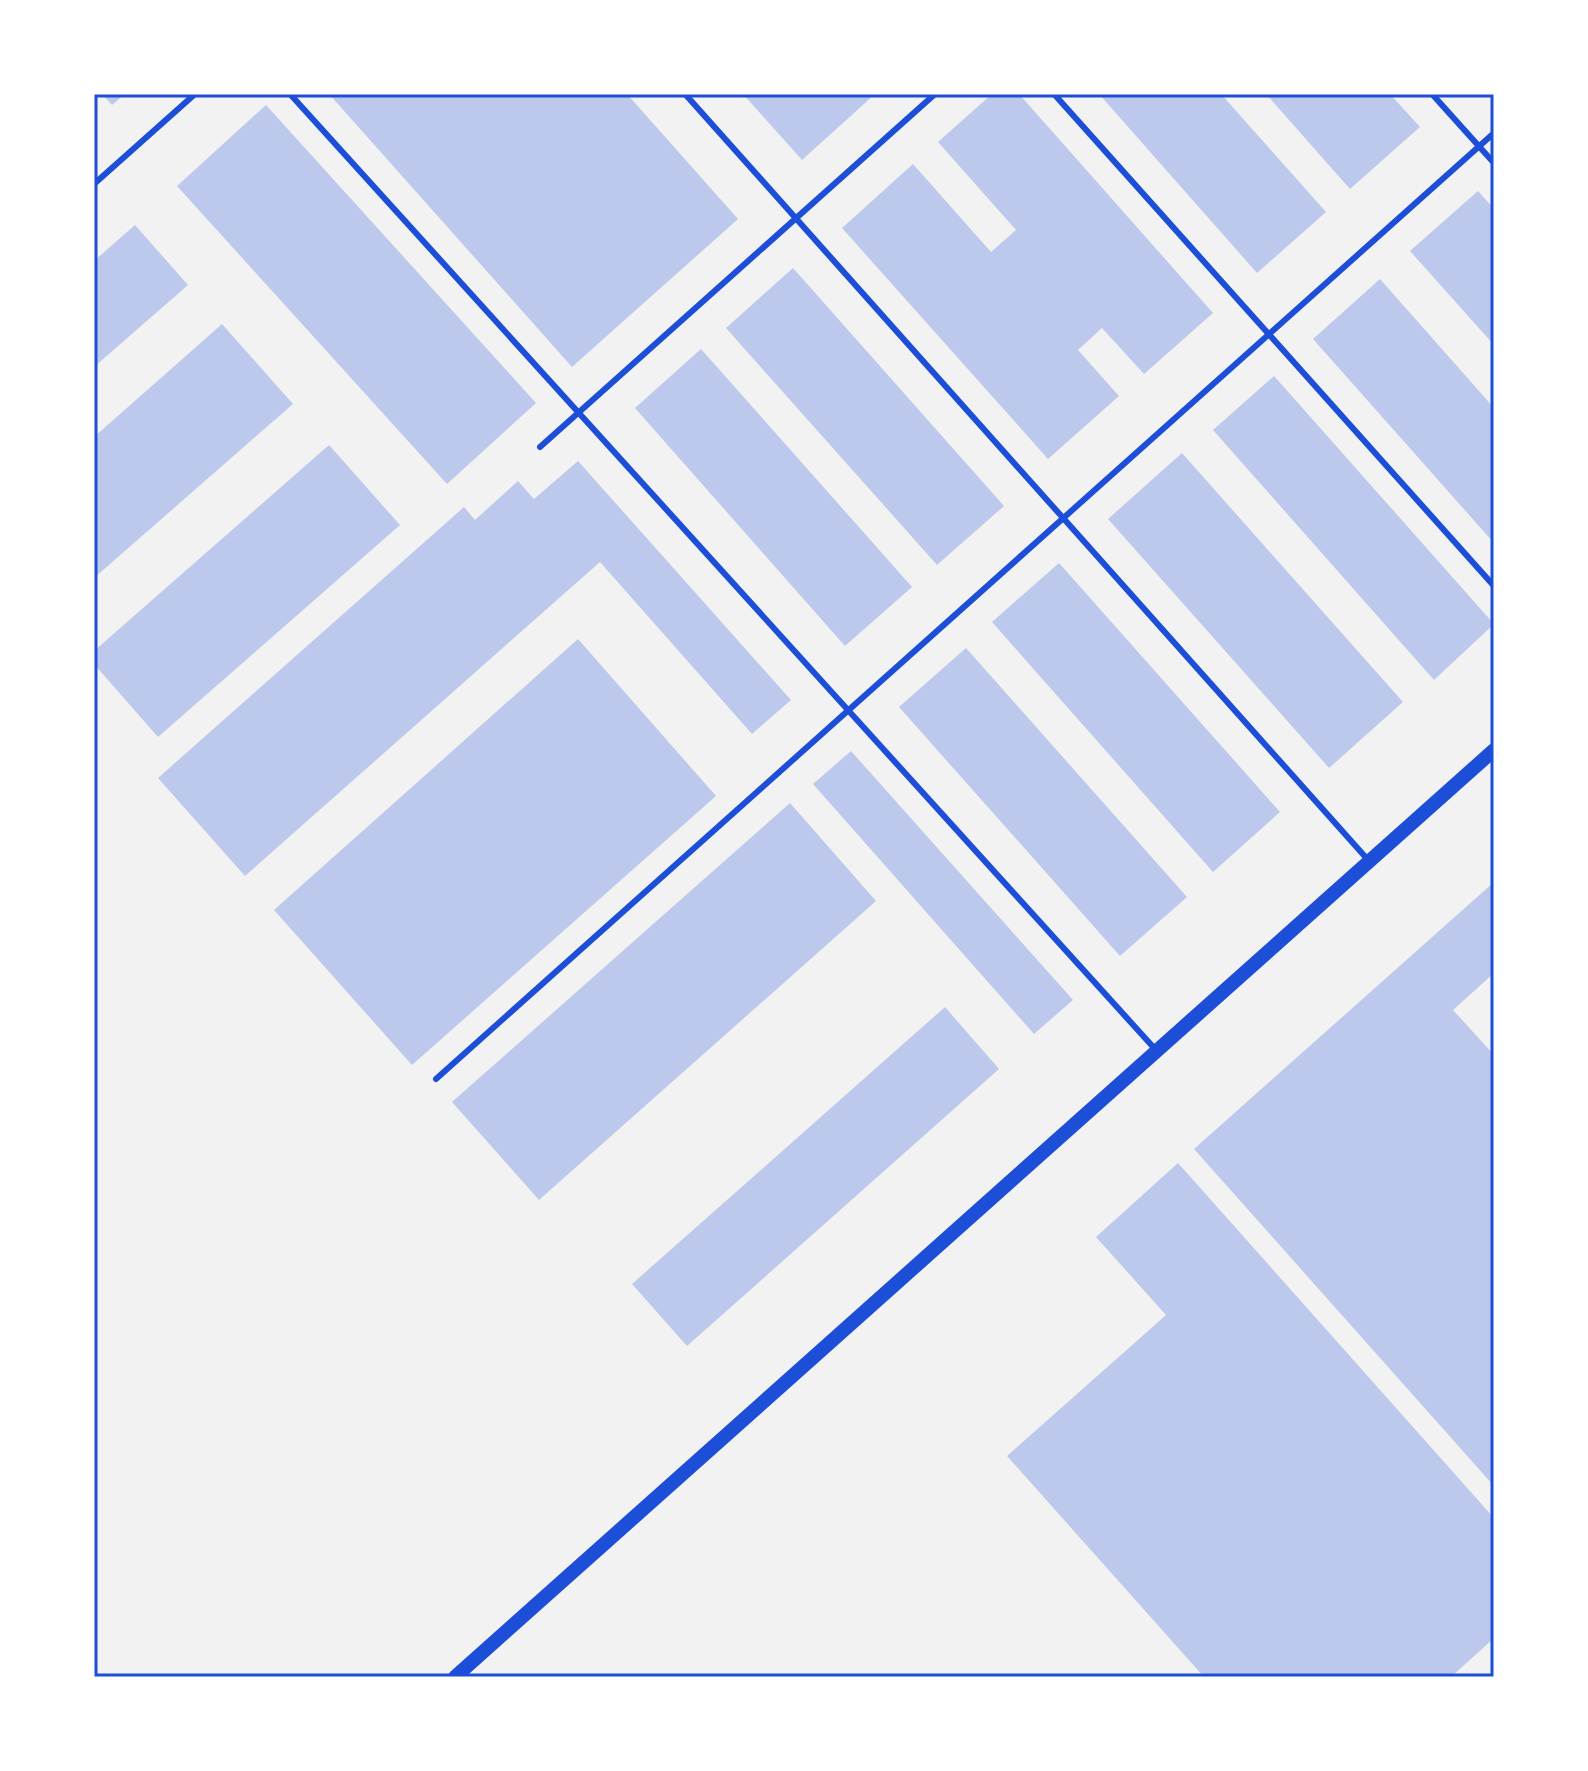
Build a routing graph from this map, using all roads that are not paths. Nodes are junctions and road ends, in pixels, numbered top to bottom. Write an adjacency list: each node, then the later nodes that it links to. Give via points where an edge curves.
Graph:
1 (195, 94): 10 (lane)
2 (290, 94): 13 (lane)
3 (685, 94): 11 (lane)
4 (935, 94): 11 (lane)
5 (1054, 94): 12 (lane)
6 (1432, 94): 8 (lane)
7 (1494, 133): 8 (lane)
8 (1479, 147): 9 (lane); 12 (lane)
9 (1494, 163)
10 (94, 184)
11 (796, 218): 13 (lane); 15 (lane)
12 (1269, 334): 15 (lane); 16 (lane)
13 (579, 412): 14 (lane); 17 (lane)
14 (540, 447)
15 (1064, 518): 17 (lane); 19 (lane)
16 (1494, 586)
17 (849, 710): 20 (lane); 21 (lane)
18 (1494, 750): 19 (street)
19 (1369, 861): 20 (street)
20 (1157, 1051): 22 (street)
21 (436, 1079)
22 (455, 1677)

